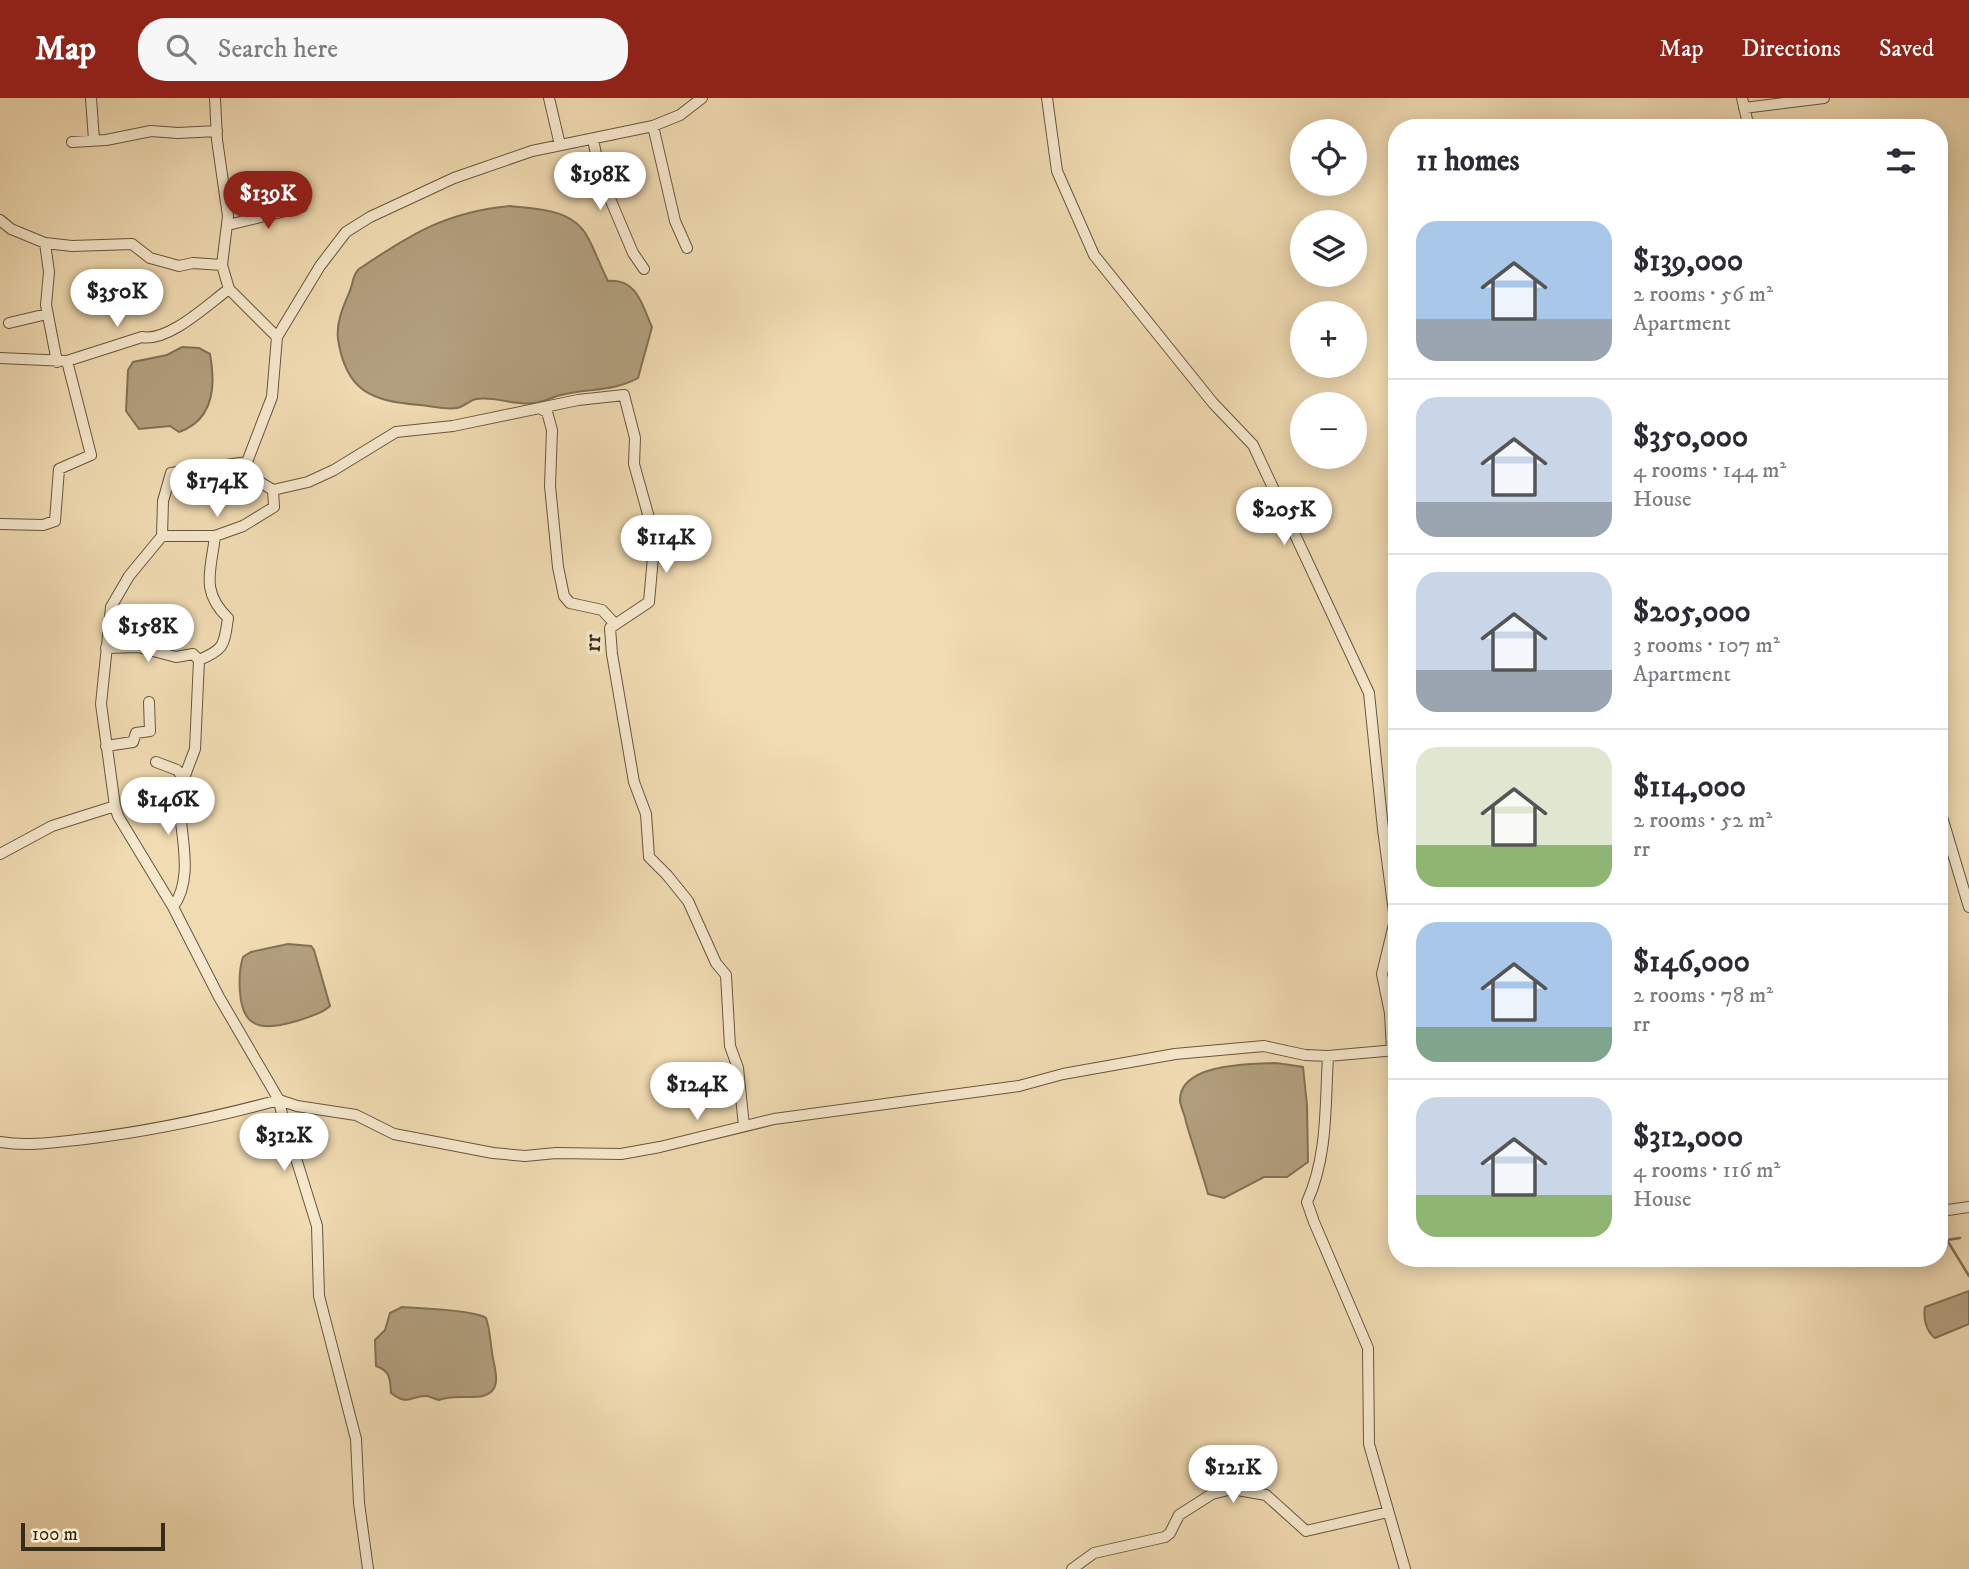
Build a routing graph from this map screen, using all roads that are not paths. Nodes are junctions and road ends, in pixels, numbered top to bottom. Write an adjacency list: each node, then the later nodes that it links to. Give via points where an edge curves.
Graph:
1 (91, 98): 11 (street)
2 (215, 98): 9 (street)
3 (549, 98): 13 (street)
4 (702, 98): 8 (street)
5 (1046, 98): 43 (street, via 1057,171 1094,255 1213,403 1254,445 1369,693)
6 (1824, 98): 7 (street)
7 (1743, 103)
8 (653, 127): 10 (street); 18 (street, via 675,221)
9 (217, 131): 11 (street, via 151,131); 16 (street)
10 (593, 139): 13 (street); 20 (street, via 600,175)
11 (94, 140): 12 (street)
12 (72, 142)
13 (560, 145): 24 (street, via 454,178 346,232)
14 (302, 207): 16 (street)
15 (0, 220): 17 (street)
16 (228, 225): 19 (street)
17 (45, 243): 19 (street, via 132,244 150,258 179,266); 22 (street)
18 (687, 248)
19 (222, 265): 21 (street)
20 (644, 269)
21 (229, 289): 24 (street); 26 (street, via 177,328)
22 (47, 314): 23 (street); 26 (street)
23 (9, 323)
24 (277, 337): 28 (street, via 272,397)
25 (0, 358): 26 (street)
26 (62, 361): 30 (street, via 91,455 60,469 55,521)
27 (541, 409): 29 (street, rr, via 396,432 334,470); 33 (street, via 547,412 552,430 550,486 564,596 570,603 602,610); 33 (street, rr, via 624,395 635,438 636,473 651,524 653,557 649,602)
28 (247, 462): 29 (street, via 258,481); 31 (street, via 171,473 163,501)
29 (274, 490): 32 (street, via 274,507)
30 (0, 524)
31 (162, 536): 32 (street); 34 (street, via 111,607)
32 (215, 536): 35 (street, via 209,591 213,603 228,618 218,652)
33 (615, 624): 51 (street, rr, via 610,628 611,646 634,782 646,814 649,857 688,901 726,975 730,1046 738,1068)
34 (106, 648): 35 (street, via 138,647 176,657 193,654); 37 (street, via 101,704)
35 (199, 660): 39 (street, via 195,750)
36 (149, 702): 37 (street, via 150,731 136,733 134,742)
37 (106, 746): 40 (street)
38 (156, 762): 39 (street, via 177,769)
39 (184, 778): 45 (street, via 179,807 184,875 180,898)
40 (115, 806): 42 (street, via 51,826); 45 (street)
41 (1948, 837): 44 (street)
42 (0, 854)
43 (1388, 868)
44 (1969, 906)
45 (173, 907): 50 (street)
46 (1388, 949): 47 (street, via 1382,974)
47 (1388, 1003)
48 (1388, 1051): 49 (street)
49 (1328, 1056): 51 (street, via 1264,1046 1175,1055 1019,1086); 55 (street, via 1323,1148 1317,1181 1307,1202 1368,1348 1369,1444)
50 (279, 1100): 51 (street, via 356,1115 394,1134 525,1156 621,1154); 52 (street, via 132,1133 52,1142); 56 (street, via 317,1226 319,1296 356,1439)
51 (744, 1126)
52 (0, 1142)
53 (1969, 1207): 54 (street)
54 (1948, 1210)
55 (1388, 1512): 57 (street, via 1306,1531 1265,1495 1223,1490 1179,1515 1165,1537 1094,1553); 58 (street)
56 (368, 1569)
57 (1072, 1569)
58 (1405, 1569)

